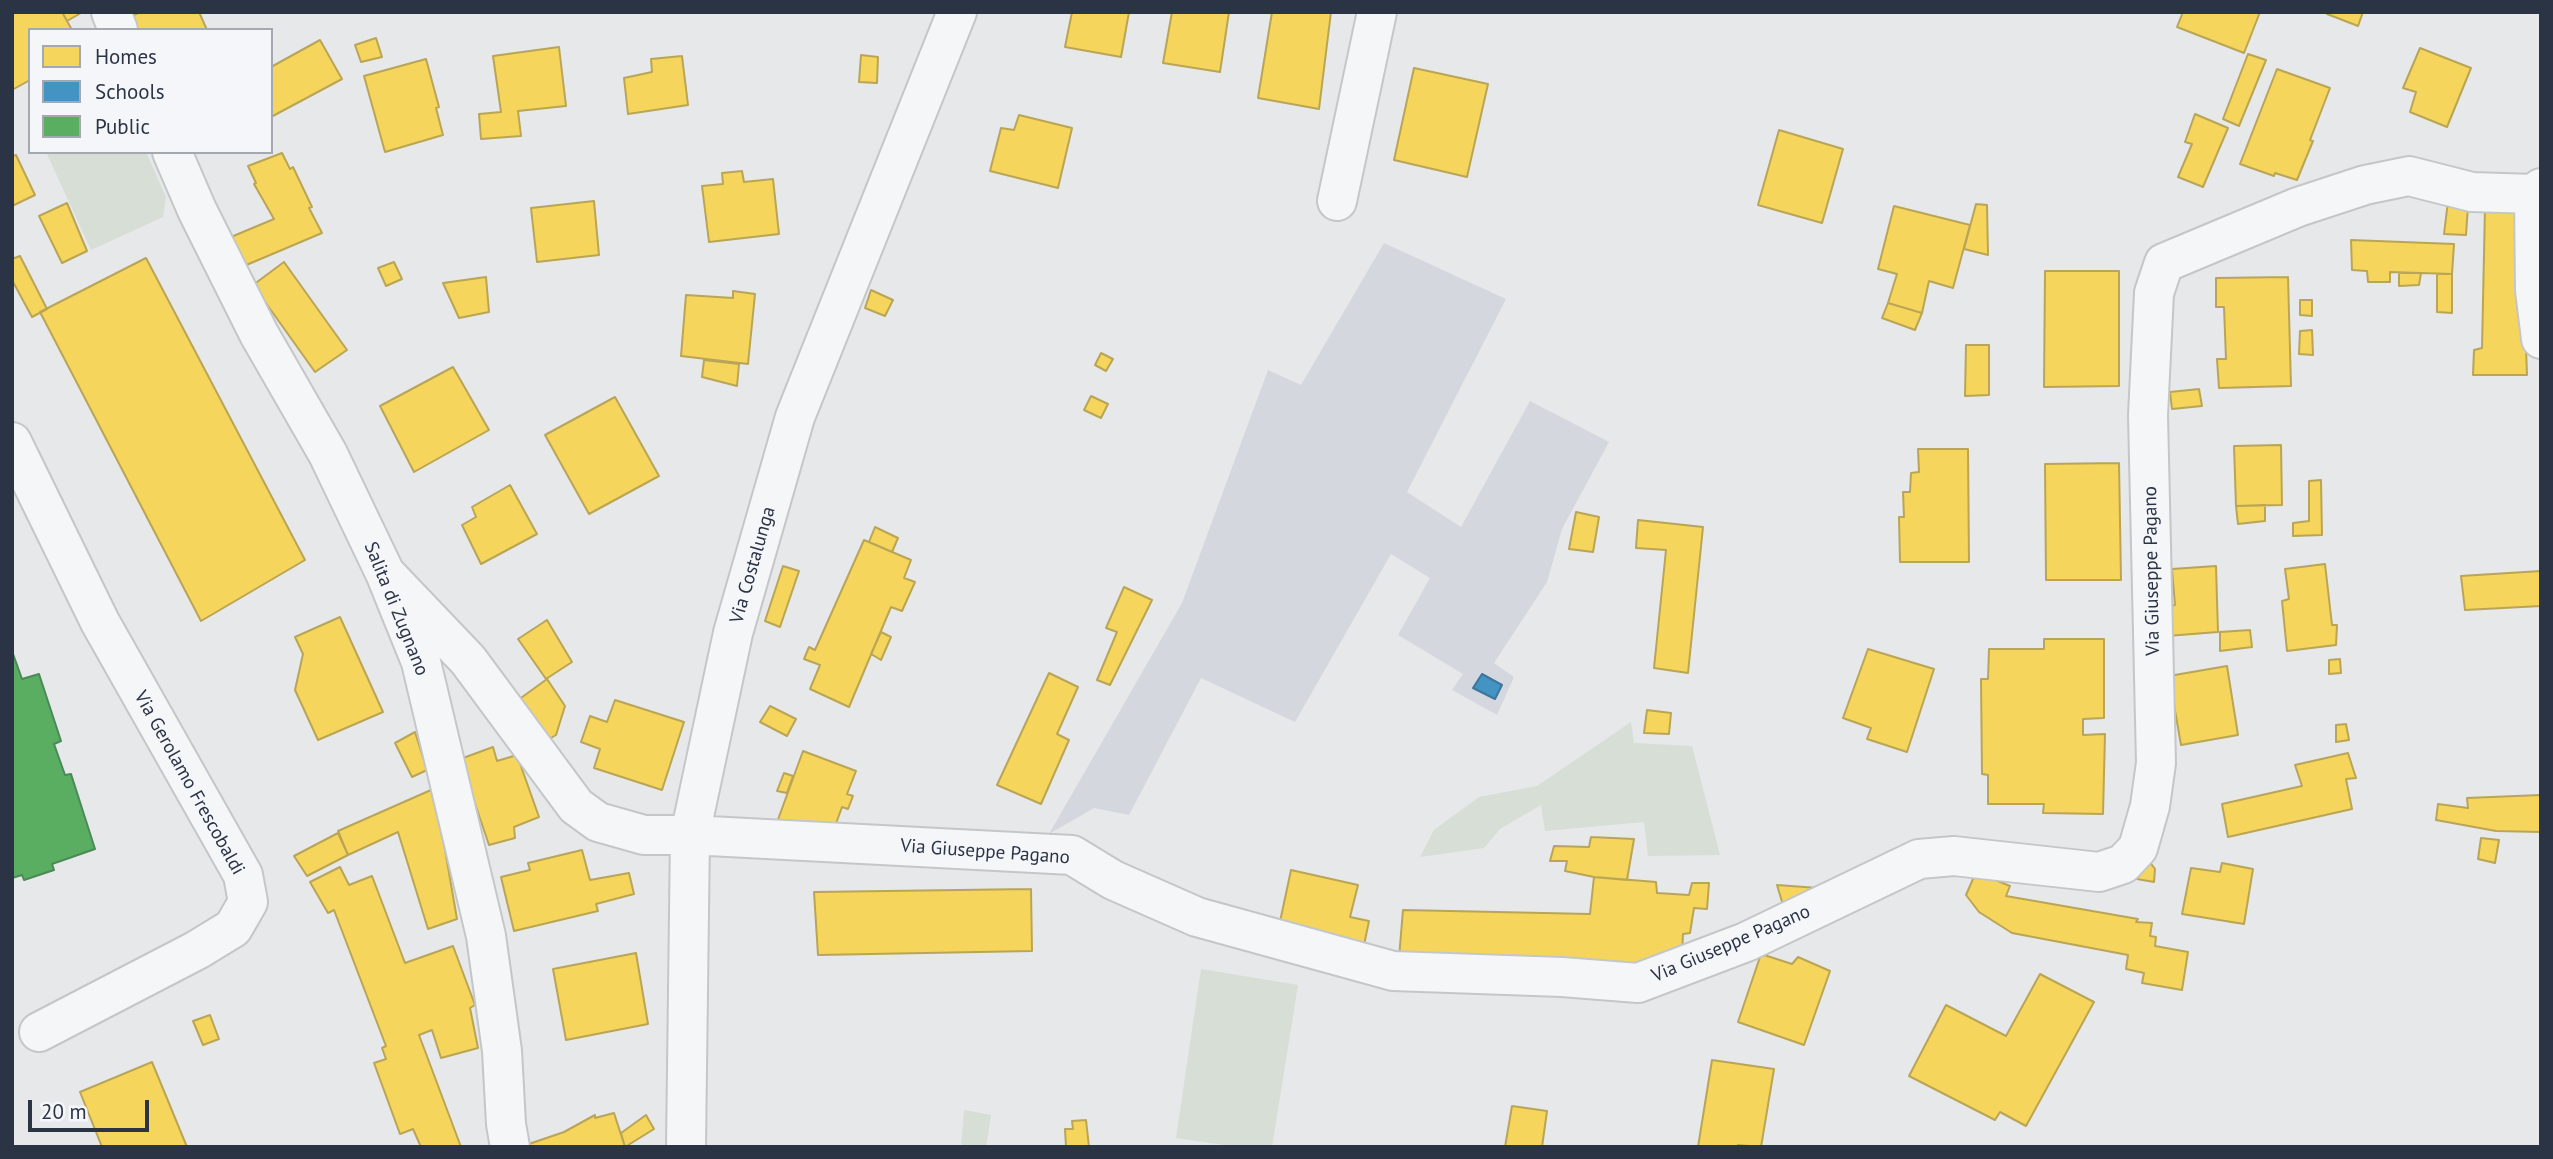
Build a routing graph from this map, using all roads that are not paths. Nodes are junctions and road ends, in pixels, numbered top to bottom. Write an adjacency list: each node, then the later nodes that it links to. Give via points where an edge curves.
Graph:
1 (957, 12): 9 (street, Via Costalunga, via 795,417 733,633)
2 (1377, 12): 5 (street)
3 (173, 154): 8 (street, Salita di Zugnano, via 259,334 328,454)
4 (2537, 191): 6 (street, via 2535,290); 9 (street, Via Giuseppe Pagano, via 2472,192 2409,176 2298,206 2164,263 2154,293 2148,415 2157,763 2138,848 2123,864 2099,872 1954,856 1919,859 1746,942 1638,983 1393,971 1197,917 1113,880 1072,855)
5 (1338, 201)
6 (2541, 339)
7 (12, 442): 10 (street, Via Gerolamo Frescobaldi, via 100,622 243,875 248,902 233,928 206,945)
8 (385, 573): 9 (street, Via Giuseppe Pagano, via 468,660 576,806 598,822 644,835); 11 (street, Salita di Zugnano, via 421,662 486,936)
9 (690, 835): 12 (street, Via Costalunga)
10 (39, 1032)
11 (510, 1147)
12 (687, 1147)

